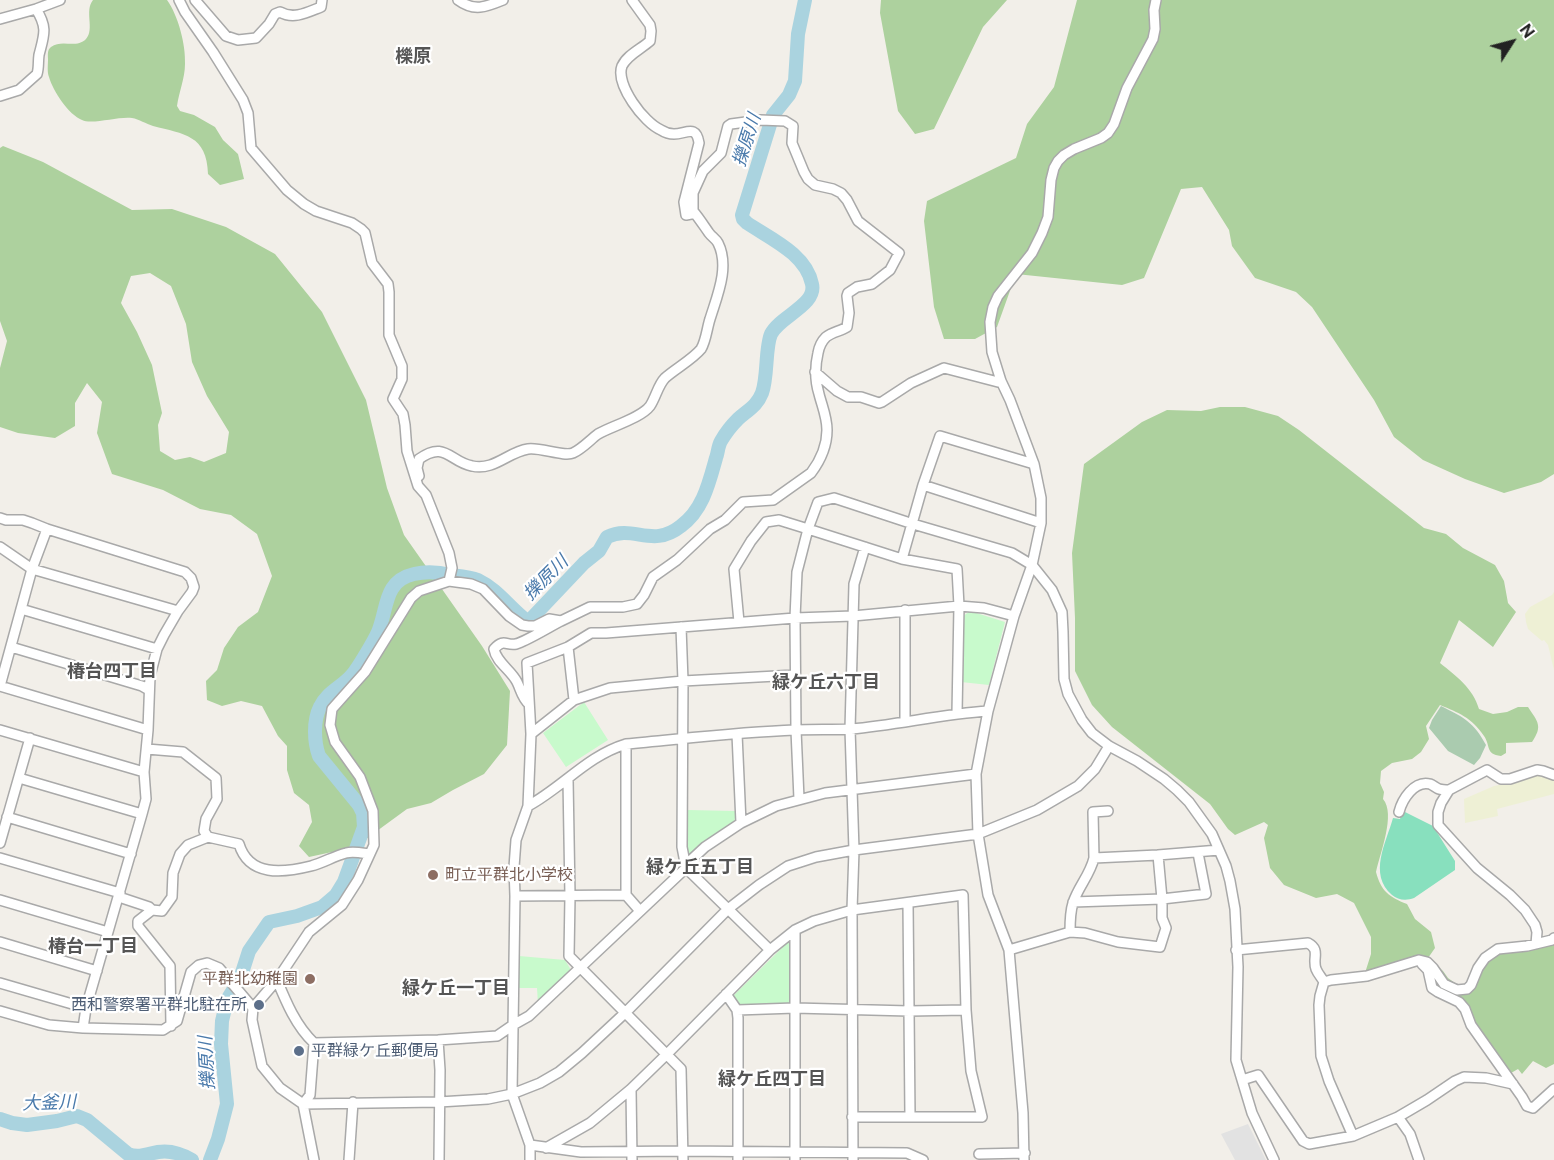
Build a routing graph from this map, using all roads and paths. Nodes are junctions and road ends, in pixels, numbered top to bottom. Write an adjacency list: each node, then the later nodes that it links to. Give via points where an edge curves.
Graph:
1 (60, 0): 9 (street)
2 (179, 0): 17 (street, via 243,100 251,148 304,204 352,223 364,233 372,263 388,284 389,335 402,366 402,379 393,399 403,414 407,451 418,486)
3 (195, 0): 4 (street, via 226,36 238,40 256,38 275,14 298,15 321,7)
4 (322, 0)
5 (458, 0): 6 (street, via 479,7)
6 (503, 0)
7 (632, 0): 12 (street, via 650,26 651,35 648,43 626,59 621,76 640,115 657,128 672,135 697,134 699,143 684,202 686,215)
8 (1156, 0): 14 (street, via 1153,39 1127,88 1114,124 1101,138 1058,160 1042,233 993,308 990,337)
9 (36, 9): 10 (street); 11 (street, via 44,35 37,74 19,90)
10 (0, 19)
11 (0, 96)
12 (693, 211): 13 (street, via 693,193 704,171 721,153 728,126 761,120 785,121 794,126 792,143 808,179 842,193 858,221 898,253 890,270 872,284 848,293 847,327 824,340); 17 (street, via 718,241 723,266 718,292 700,350 663,380 649,407 599,434 572,454 530,448 481,467 470,466 448,453 428,453 419,459 417,468)
13 (815, 372): 14 (street, via 848,397 879,403 944,368); 36 (street, via 827,430 823,452 811,473 773,500 743,502 653,577 637,604 590,607)
14 (1001, 381): 15 (street)
15 (1034, 464): 16 (street, via 940,436); 19 (street)
16 (923, 485): 19 (street); 20 (street)
17 (426, 495): 28 (street, via 449,553)
18 (0, 518): 22 (street, via 23,520)
19 (1041, 523): 26 (street)
20 (913, 524): 21 (street, via 834,498 818,502); 25 (street); 26 (street, via 997,548)
21 (808, 529): 24 (street); 35 (street, via 797,572); 37 (street, via 779,520 766,522 751,541 734,569)
22 (47, 530): 27 (street); 32 (street, via 185,572 194,587)
23 (0, 547): 27 (street)
24 (865, 547): 25 (street); 33 (street, via 854,584)
25 (902, 559): 29 (street, via 957,569)
26 (1032, 565): 34 (street); 60 (street, via 1052,590 1062,612 1068,693 1092,733)
27 (32, 569): 30 (street); 32 (street)
28 (450, 576): 36 (street, via 483,589 522,625 535,626 549,619); 81 (street, via 411,598 365,672 332,709 330,725 335,742 360,777 373,811 374,845)
29 (959, 606): 31 (street); 34 (street); 49 (street)
30 (21, 609): 39 (street); 41 (street)
31 (905, 610): 33 (street); 50 (street)
32 (178, 611): 41 (street)
33 (853, 616): 35 (street); 51 (street)
34 (1014, 616): 48 (street)
35 (795, 618): 37 (street); 42 (street)
36 (561, 621): 47 (street, via 518,644 503,643 494,649)
37 (739, 622): 38 (street)
38 (681, 627): 40 (street, via 591,633); 43 (street)
39 (11, 647): 44 (street); 45 (street)
40 (568, 647): 46 (street); 47 (street, via 527,663)
41 (157, 649): 45 (street)
42 (795, 675): 43 (street); 54 (street)
43 (683, 681): 46 (street, via 610,688); 58 (street)
44 (0, 686): 53 (street)
45 (149, 690): 53 (street)
46 (574, 700): 55 (street)
47 (529, 704): 55 (street)
48 (988, 711): 49 (street); 63 (street)
49 (957, 713): 50 (street)
50 (905, 722): 51 (street)
51 (850, 729): 54 (street); 67 (street)
52 (0, 730): 57 (street)
53 (148, 730): 61 (street)
54 (796, 730): 56 (street); 69 (street)
55 (531, 734): 70 (street)
56 (737, 734): 58 (street); 75 (street)
57 (30, 738): 62 (street); 65 (street)
58 (683, 739): 59 (street); 87 (street, via 682,848)
59 (626, 744): 66 (street, via 592,759); 89 (street)
60 (1109, 746): 76 (street, via 1095,769 1078,786 1037,810); 80 (street, via 1178,790 1212,834)
61 (147, 749): 62 (street); 77 (street, via 183,752 216,778 216,799 204,831)
62 (144, 772): 73 (street, via 146,799)
63 (976, 774): 67 (street); 76 (street)
64 (1554, 775): 68 (street, via 1537,770 1501,779 1487,770)
65 (19, 778): 73 (street); 74 (street)
66 (568, 779): 70 (street); 91 (street)
67 (852, 790): 69 (street); 79 (street)
68 (1449, 790): 72 (street, via 1421,784 1402,801); 105 (street, via 1438,812 1438,825 1477,868 1525,910 1535,925)
69 (799, 799): 75 (street)
70 (528, 806): 90 (street, via 516,840)
71 (1108, 811): 86 (street, via 1093,812)
72 (1399, 812)
73 (142, 814): 83 (street)
74 (8, 817): 78 (street); 83 (street)
75 (741, 823): 87 (street, via 705,847)
76 (978, 834): 79 (street); 107 (street, via 988,895)
77 (208, 837): 81 (street, via 239,844 242,855 258,868 279,871 311,866 348,852); 97 (street, via 188,844 180,854 173,873 172,897 162,911)
78 (0, 843)
79 (854, 850): 96 (street, via 788,866); 98 (street)
80 (1219, 850): 82 (street); 108 (street, via 1235,909)
81 (360, 853): 112 (street, via 358,880 342,905 309,932)
82 (1198, 853): 84 (street); 92 (street, via 1206,894)
83 (131, 854): 88 (street)
84 (1158, 855): 86 (street); 92 (street)
85 (0, 858): 88 (street)
86 (1095, 858): 94 (street)
87 (686, 867): 96 (street); 99 (street)
88 (119, 895): 97 (street); 101 (street)
89 (626, 895): 91 (street); 99 (street)
90 (516, 896): 91 (street); 125 (street)
91 (570, 896): 110 (street, via 570,956)
92 (1162, 899): 94 (street); 102 (street, via 1166,928 1160,947)
93 (0, 900): 101 (street)
94 (1073, 902): 102 (street)
95 (908, 903): 98 (street); 121 (street, via 963,895); 123 (street)
96 (728, 909): 106 (street); 124 (street)
97 (152, 910): 126 (street, via 138,921 138,926 170,966)
98 (852, 910): 100 (street); 119 (street)
99 (640, 911): 110 (street)
100 (795, 930): 106 (street); 118 (street)
101 (108, 932): 111 (street)
102 (1070, 933): 107 (street)
103 (1554, 938): 105 (street)
104 (0, 942): 111 (street)
105 (1536, 944): 109 (street, via 1491,953 1467,989 1457,990 1444,984 1427,962)
106 (770, 950): 115 (street)
107 (1009, 950): 153 (street)
108 (1236, 950): 113 (street, via 1308,943 1315,950 1315,966); 131 (street, via 1236,1060)
109 (1419, 960): 113 (street, via 1367,976); 132 (street, via 1428,970 1432,988 1465,1009 1471,1025)
110 (581, 967): 124 (street); 125 (street, via 529,1016)
111 (97, 971): 116 (street)
112 (277, 980): 117 (street); 129 (street, via 296,1021)
113 (1324, 982): 142 (street, via 1319,1005 1321,1056)
114 (0, 983): 116 (street)
115 (726, 994): 120 (street); 130 (street)
116 (86, 1008): 127 (street)
117 (252, 1008): 126 (street, via 219,968 207,963 191,972 177,1022); 138 (street, via 262,1066 280,1088)
118 (795, 1008): 119 (street); 120 (street); 150 (street)
119 (852, 1009): 123 (street); 139 (street)
120 (736, 1010): 149 (street)
121 (966, 1010): 123 (street); 140 (street, via 971,1071 982,1117)
122 (0, 1011): 127 (street, via 49,1025)
123 (909, 1011): 140 (street)
124 (626, 1012): 130 (street); 135 (street, via 558,1072)
125 (513, 1024): 128 (street, via 497,1036); 135 (street)
126 (171, 1026): 127 (street, via 163,1030)
127 (82, 1028)
128 (438, 1040): 129 (street); 137 (street)
129 (314, 1043): 138 (street, via 310,1095)
130 (666, 1055): 133 (street); 146 (street, via 681,1069)
131 (1242, 1080): 142 (street, via 1258,1075 1303,1141 1309,1144); 159 (street)
132 (1513, 1084): 134 (street, via 1527,1106 1533,1108); 141 (street, via 1464,1077)
133 (631, 1089): 144 (street, via 590,1123); 148 (street)
134 (1554, 1089)
135 (512, 1094): 137 (street); 143 (street)
136 (353, 1102): 137 (street); 138 (street); 155 (street)
137 (439, 1102): 156 (street)
138 (303, 1104): 154 (street)
139 (852, 1117): 140 (street); 151 (street)
140 (910, 1117)
141 (1398, 1117): 142 (street); 160 (street, via 1410,1134)
142 (1353, 1136)
143 (530, 1145): 144 (street); 157 (street)
144 (546, 1148): 147 (street)
145 (979, 1154): 153 (street)
146 (682, 1155): 148 (street); 149 (street)
147 (581, 1156): 148 (street)
148 (632, 1156)
149 (737, 1156): 150 (street)
150 (795, 1156): 151 (street)
151 (853, 1156): 152 (street)
152 (907, 1156): 158 (street)
153 (1025, 1157)
154 (314, 1160)
155 (349, 1160)
156 (439, 1160)
157 (530, 1160)
158 (923, 1160)
159 (1274, 1160)
160 (1419, 1160)

